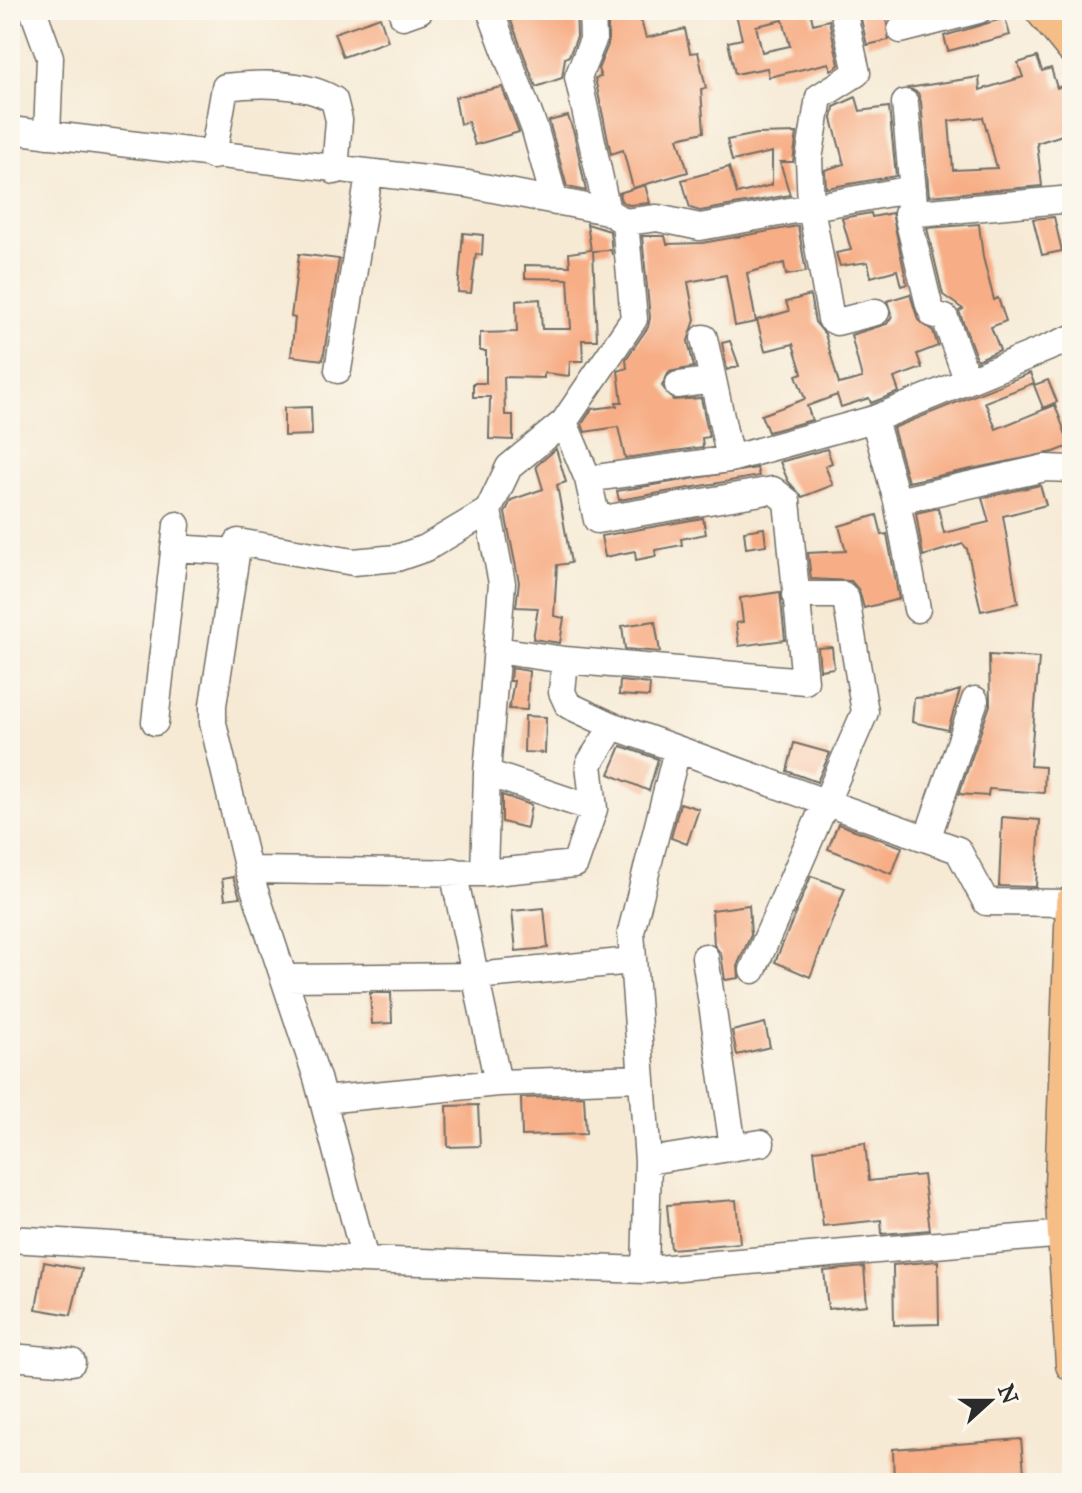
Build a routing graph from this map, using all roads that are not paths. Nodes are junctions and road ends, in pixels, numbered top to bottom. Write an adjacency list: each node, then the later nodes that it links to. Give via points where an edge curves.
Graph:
1 (33, 10): 11 (street, via 50,57)
2 (490, 10): 17 (street, via 535,130)
3 (592, 10): 19 (street, via 593,40 578,77)
4 (843, 10): 18 (street, via 857,73 819,97 809,159)
5 (979, 10): 7 (street)
6 (1054, 16): 8 (main road)
7 (901, 30)
8 (1072, 48)
9 (905, 103): 16 (street)
10 (10, 130): 11 (street)
11 (47, 135): 12 (street)
12 (213, 156): 13 (street); 13 (street, via 225,87 320,91 334,100 339,120)
13 (335, 171): 14 (street)
14 (369, 175): 17 (street, via 468,184); 23 (street)
15 (1072, 199): 16 (street)
16 (914, 201): 18 (street); 24 (street, via 907,214 929,305 933,314 945,318)
17 (555, 202): 19 (street)
18 (811, 207): 19 (street, via 700,227); 20 (street, via 831,319)
19 (616, 216): 28 (street, via 634,319)
20 (876, 312)
21 (704, 338): 25 (street)
22 (1072, 338): 24 (street)
23 (338, 370)
24 (967, 379): 27 (street)
25 (713, 380): 26 (street); 29 (street)
26 (678, 385)
27 (874, 419): 29 (street); 32 (street)
28 (564, 422): 31 (street); 33 (street, via 509,467)
29 (730, 459): 31 (street)
30 (1072, 469): 32 (street, via 1045,468)
31 (588, 479): 35 (street, via 597,520 773,490 787,501)
32 (897, 501): 36 (street)
33 (488, 511): 34 (street, via 426,548 397,558 353,562 238,542); 37 (street, via 502,583)
34 (237, 552): 40 (street, via 175,537); 47 (street, via 213,723)
35 (795, 595): 38 (street, via 805,681); 44 (street, via 846,599 865,712)
36 (917, 609)
37 (497, 650): 38 (street); 43 (street)
38 (565, 660): 41 (street, via 568,705)
39 (975, 700): 46 (street)
40 (155, 722)
41 (613, 726): 42 (street); 45 (street, via 589,764)
42 (677, 750): 44 (street); 52 (street, via 633,917)
43 (487, 773): 45 (street); 49 (street)
44 (827, 804): 46 (street); 53 (street)
45 (594, 809): 49 (street, via 575,864)
46 (927, 839): 50 (street, via 958,850 986,902)
47 (248, 870): 48 (street); 55 (street)
48 (453, 871): 49 (street); 54 (street)
49 (484, 873)
50 (1072, 903): 62 (main road, via 1061,1186)
51 (705, 957): 60 (street)
52 (632, 961): 54 (street); 56 (street)
53 (753, 970)
54 (477, 976): 55 (street); 57 (street)
55 (287, 978): 58 (street)
56 (640, 1078): 57 (street); 61 (street)
57 (498, 1083): 58 (street)
58 (323, 1100): 64 (street)
59 (761, 1143): 60 (street)
60 (733, 1147): 61 (street)
61 (648, 1161): 65 (street)
62 (1065, 1234): 65 (street); 68 (main road)
63 (10, 1239): 64 (street)
64 (365, 1260): 65 (street)
65 (645, 1270)
66 (10, 1357): 67 (street)
67 (72, 1362)
68 (1072, 1365)

